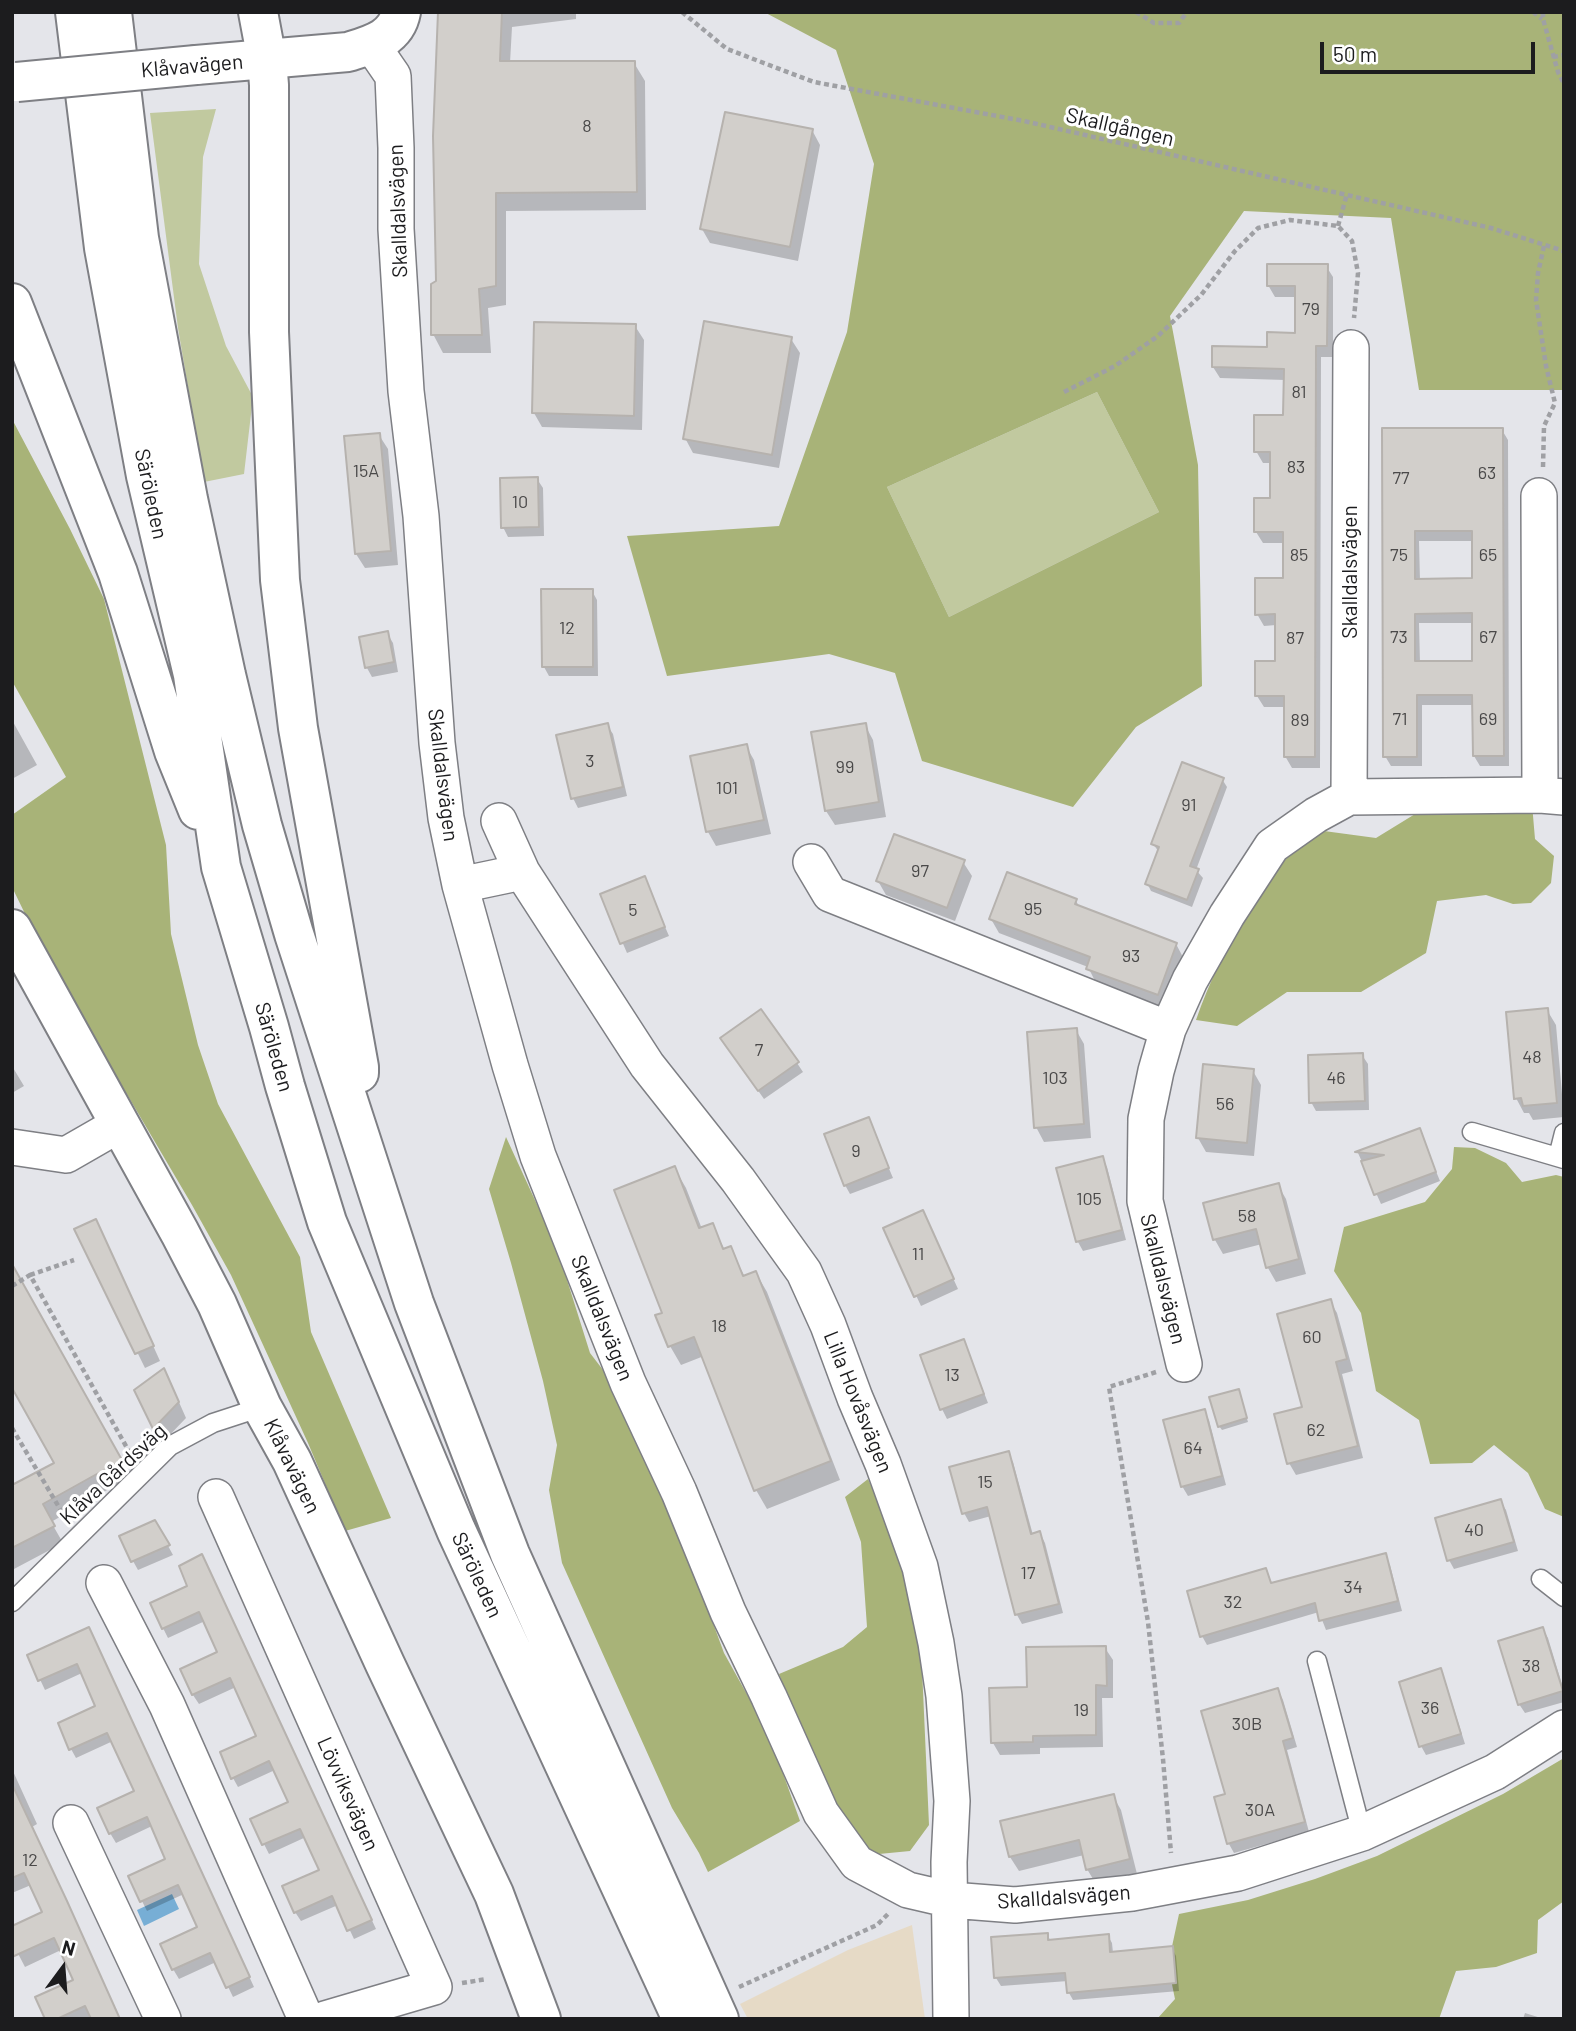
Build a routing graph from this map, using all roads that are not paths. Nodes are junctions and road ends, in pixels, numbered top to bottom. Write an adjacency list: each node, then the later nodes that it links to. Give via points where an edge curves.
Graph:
1 (75, 12): 15 (main road, Säröleden, via 104,248 146,476 193,675)
2 (113, 12): 21 (main road, Säröleden, via 139,238 220,648 262,825)
3 (258, 12): 6 (main road)
4 (401, 12): 5 (main road, via 390,35)
5 (372, 44): 6 (main road, Klåvavägen, via 348,52); 17 (street, Skalldalsvägen, via 393,76 406,391 422,516 437,743)
6 (267, 60): 7 (main road, Klåvavägen, bridge); 21 (main road, via 269,331 280,580 298,728 359,1067)
7 (15, 82)
8 (12, 303): 15 (main road, via 118,573 174,751)
9 (1351, 348): 12 (street, Skalldalsvägen)
10 (1539, 496): 11 (street, Skalldalsvägen)
11 (1552, 796): 12 (street, Skalldalsvägen)
12 (1349, 797): 19 (street, Skalldalsvägen, via 1272,846 1189,980)
13 (499, 821): 16 (street, Lilla Hovåsvägen)
14 (811, 862): 19 (street, via 830,894)
15 (221, 867): 43 (main road, Säröleden, via 327,1222 456,1530)
16 (522, 872): 17 (street); 37 (street, Lilla Hovåsvägen, via 647,1065 804,1272 828,1325 920,1567 944,1696 952,1801)
17 (460, 885): 37 (street, Skalldalsvägen, via 538,1156 628,1383 821,1813 857,1863 908,1890)
18 (12, 929): 20 (main road, Klåvavägen)
19 (1168, 1029): 26 (street, Skalldalsvägen, via 1146,1119 1144,1201)
20 (120, 1124): 24 (street, via 66,1155); 27 (main road, Klåvavägen, via 217,1304)
21 (356, 1125): 38 (main road, Säröleden, via 414,1303 510,1554)
22 (1472, 1132): 25 (lane)
23 (1564, 1133): 25 (lane)
24 (12, 1147)
25 (1561, 1158)
26 (1184, 1364)
27 (262, 1407): 32 (lane, Klåva Gårdsväg, via 213,1423 170,1446); 42 (main road, Klåvavägen, via 292,1461 494,1894)
28 (216, 1497): 41 (street, Lövviksvägen, via 433,1987)
29 (1541, 1580): 31 (lane)
30 (104, 1583): 40 (street, via 167,1705)
31 (1564, 1597)
32 (12, 1602)
33 (1317, 1661): 36 (lane)
34 (1564, 1728): 36 (street, Skalldalsvägen, via 1495,1772)
35 (71, 1823): 39 (street)
36 (1362, 1833): 37 (street, Skalldalsvägen, via 1238,1873 1132,1893 1015,1905)
37 (951, 1900): 44 (street, Lilla Hovåsvägen)
38 (727, 2004)
39 (163, 2019)
40 (306, 2019)
41 (325, 2019)
42 (541, 2019)
43 (682, 2019)
44 (951, 2019)

